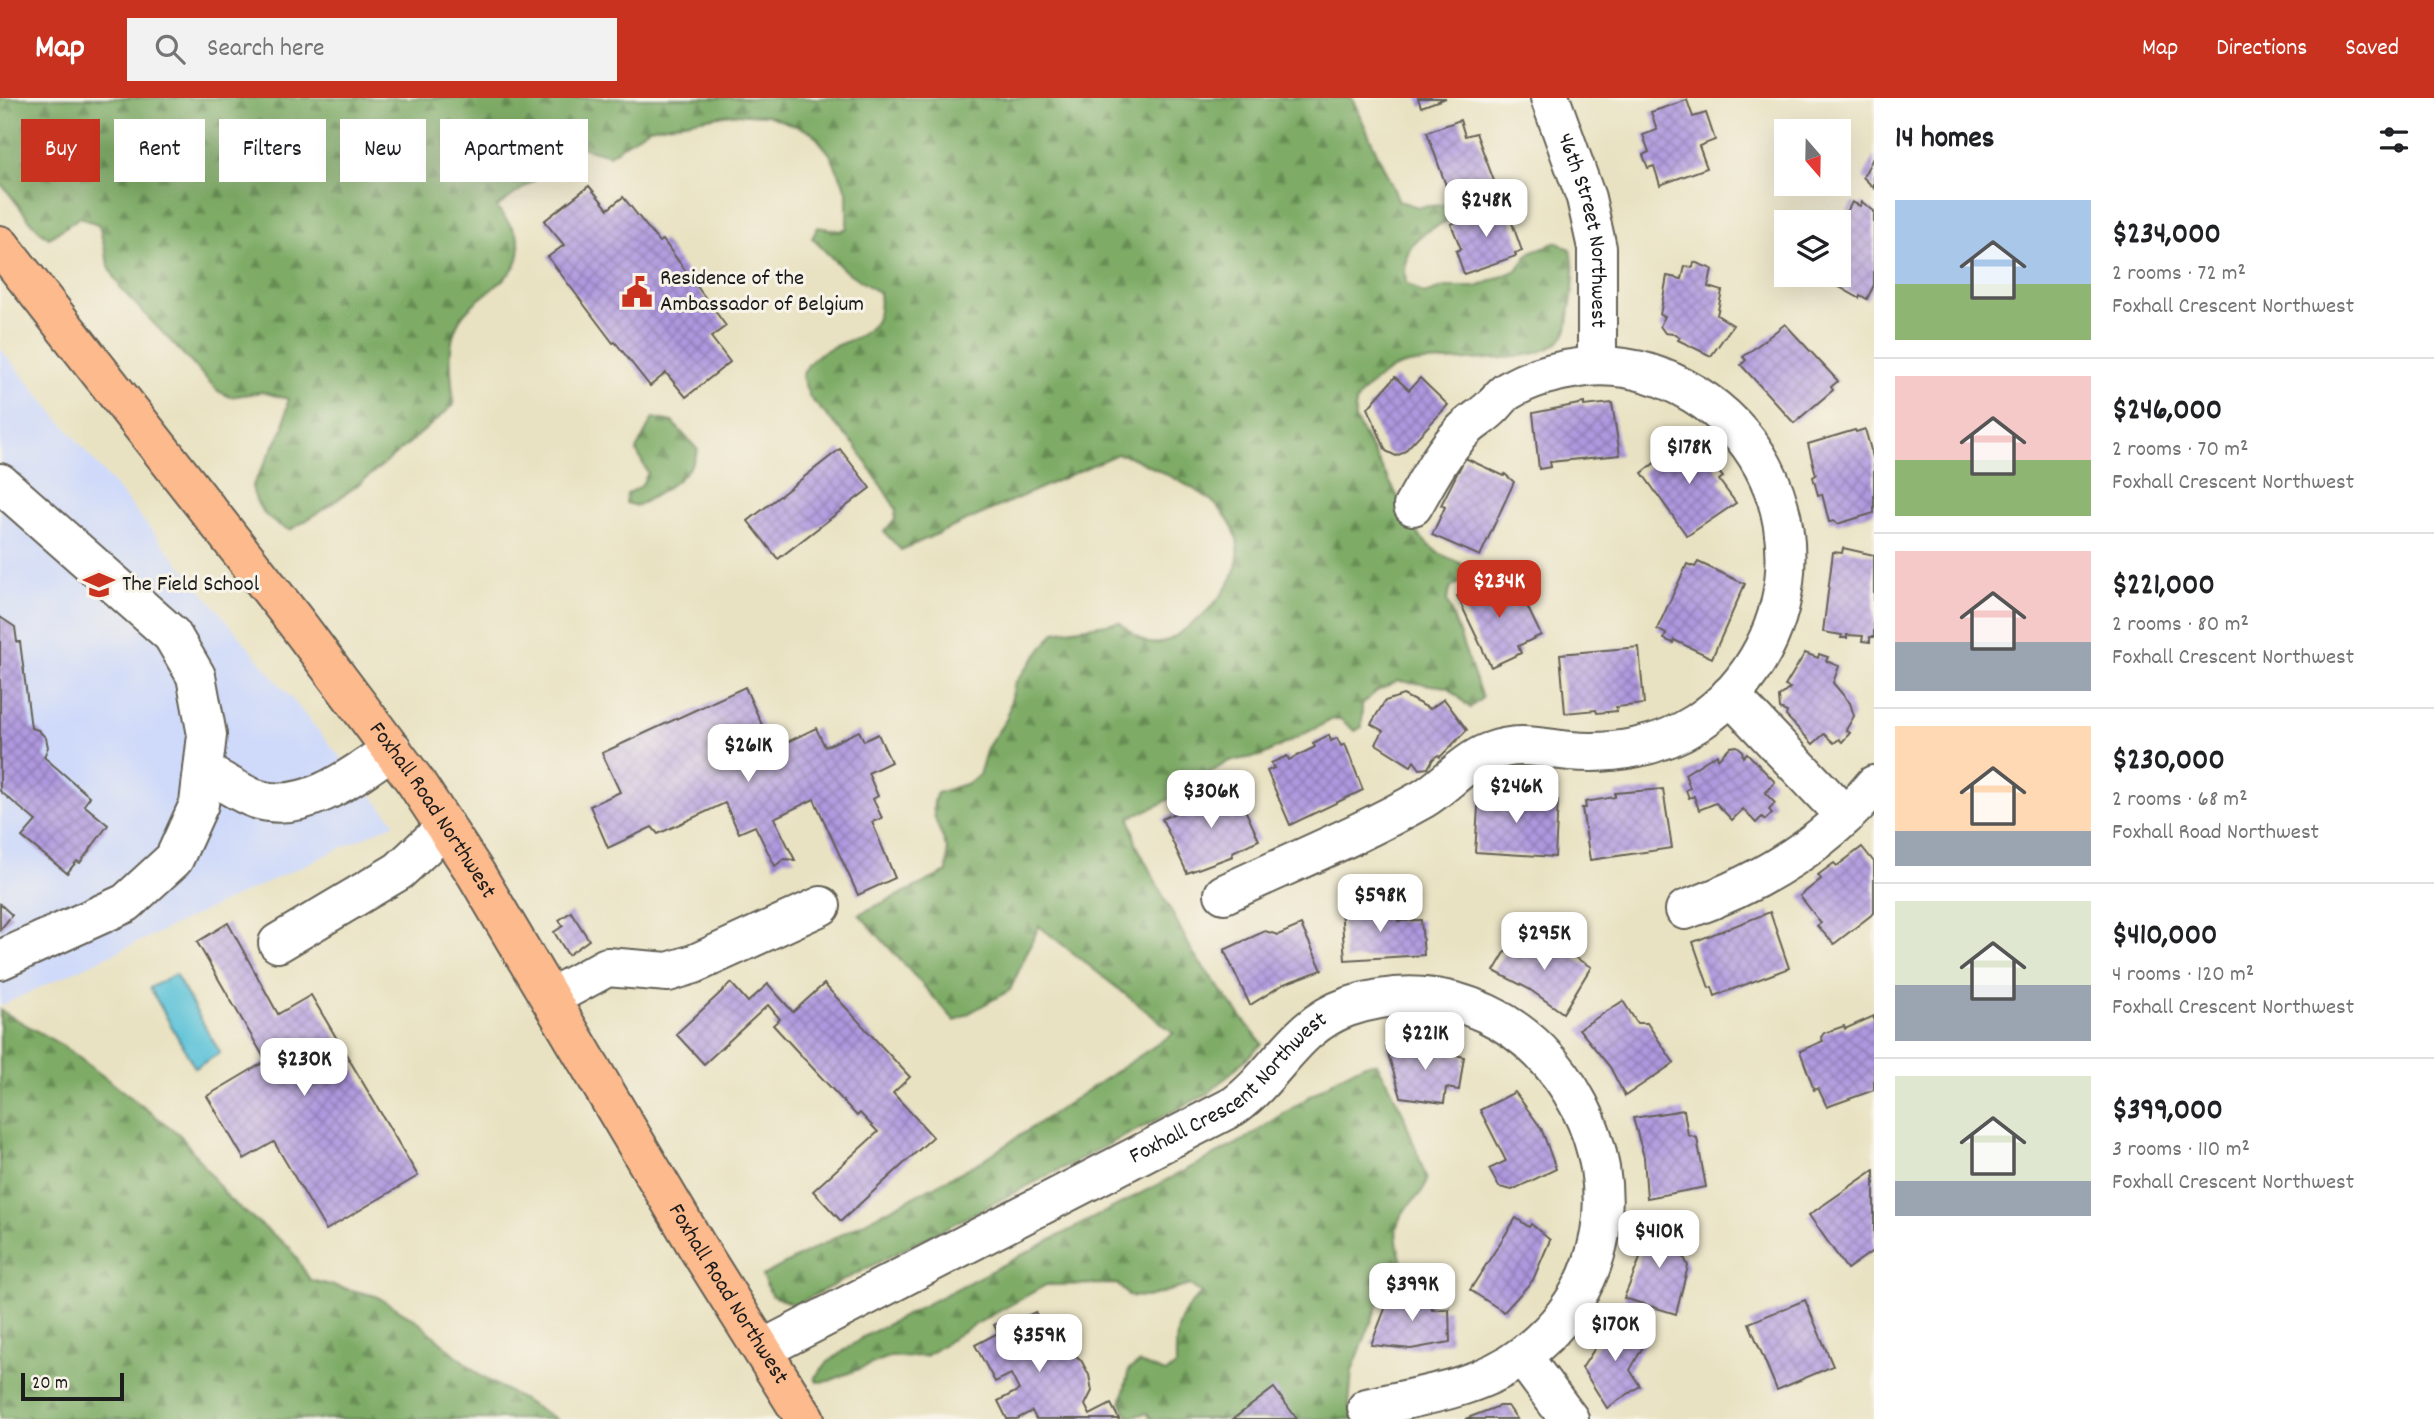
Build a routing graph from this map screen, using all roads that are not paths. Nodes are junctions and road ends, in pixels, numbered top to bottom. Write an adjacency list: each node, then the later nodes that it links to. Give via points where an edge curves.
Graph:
1 (1550, 98): 3 (street, 46th Street Northwest, via 1594,228 1600,268)
2 (0, 245): 7 (main road, Foxhall Road Northwest)
3 (1597, 366): 5 (street, via 1550,373 1505,392 1447,450); 6 (street, via 1656,375 1702,399 1745,440 1773,488 1785,533 1782,599 1762,653)
4 (0, 483): 8 (street, via 172,635 196,676 207,735)
5 (1413, 506)
6 (1730, 695): 10 (street); 12 (street, via 1697,723 1653,743 1595,752 1511,745 1486,753 1425,798)
7 (392, 749): 8 (street, via 346,782 300,801 256,800); 11 (main road, Foxhall Road Northwest)
8 (203, 772): 16 (street, via 200,804 174,859 126,903)
9 (1874, 785): 10 (street)
10 (1845, 816): 14 (street, via 1771,872)
11 (446, 827): 15 (street, via 399,872); 17 (main road, Foxhall Road Northwest)
12 (1224, 894)
13 (821, 906): 17 (street, via 694,964 668,972 607,967)
14 (1685, 910)
15 (278, 943)
16 (0, 960)
17 (550, 998): 18 (main road, Foxhall Road Northwest)
18 (763, 1349): 19 (street, Foxhall Crescent Northwest, via 1234,1106 1249,1095 1299,1036 1330,1014 1365,1002 1402,997 1469,1008 1518,1034 1564,1079 1592,1132 1604,1187 1594,1258 1573,1303); 21 (main road, Foxhall Road Northwest)
19 (1522, 1356): 20 (street, Foxhall Crescent Northwest, via 1474,1382); 22 (street)
20 (1367, 1408)
21 (805, 1419)
22 (1569, 1419)

